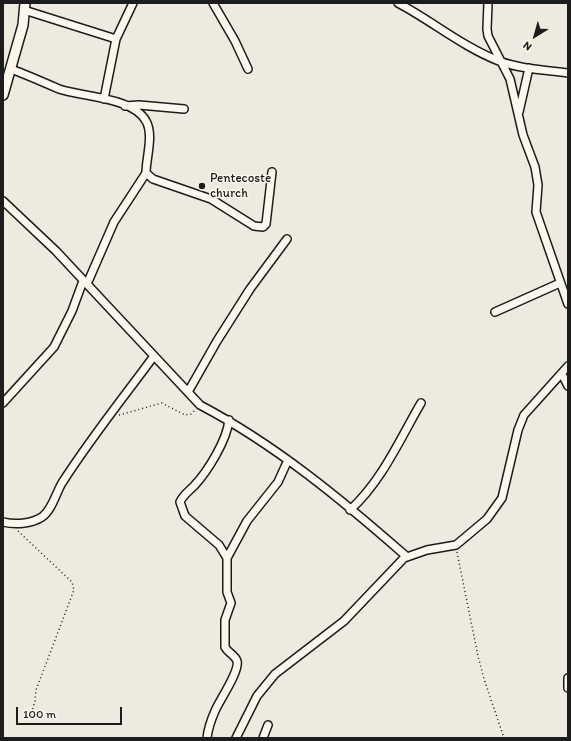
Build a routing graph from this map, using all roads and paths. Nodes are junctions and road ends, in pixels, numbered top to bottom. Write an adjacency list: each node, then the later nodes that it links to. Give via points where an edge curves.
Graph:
1 (133, 3): 7 (street)
2 (212, 3): 11 (street)
3 (398, 3): 5 (street)
4 (488, 3): 8 (street, via 487,30)
5 (407, 5): 8 (street, via 472,48)
6 (25, 6): 7 (street); 10 (street, via 23,25)
7 (116, 39): 14 (street)
8 (499, 61): 9 (street); 17 (street, via 510,79)
9 (529, 68): 12 (street); 17 (street)
10 (11, 69): 13 (street); 14 (street, via 59,89)
11 (248, 69)
12 (568, 73)
13 (3, 94)
14 (104, 99): 15 (street)
15 (125, 106): 16 (street); 19 (street, via 138,112 146,121 149,133)
16 (184, 109)
17 (518, 115): 23 (street, via 535,167 538,185 536,212)
18 (272, 172): 19 (street, via 266,224 263,227 254,226 211,199 153,179)
19 (146, 173): 22 (street, via 114,222)
20 (3, 201): 22 (street)
21 (287, 239): 30 (street, via 250,289)
22 (85, 283): 26 (street); 31 (street, via 54,346)
23 (560, 283): 24 (street); 25 (street)
24 (568, 304)
25 (495, 312)
26 (154, 356): 30 (street); 34 (street)
27 (568, 366): 28 (street)
28 (562, 374): 29 (street); 39 (street, via 533,402 524,415 518,430 504,492 498,504 480,527)
29 (568, 386)
30 (188, 392): 33 (street)
31 (3, 403)
32 (421, 403): 37 (street, via 377,478)
33 (200, 405): 34 (path, via 191,414 185,415 162,403); 35 (street)
34 (108, 418): 38 (street, via 77,459 42,517 25,523)
35 (229, 420): 36 (street); 41 (street, via 222,446 180,502 185,516 216,542 224,550)
36 (288, 460): 37 (street); 41 (street, via 278,482 247,521)
37 (350, 510): 40 (street)
38 (7, 523): 44 (path, via 72,582 74,590 36,690)
39 (456, 545): 40 (street); 49 (path, via 478,656)
40 (406, 556): 47 (street, via 344,621 275,674 253,702)
41 (227, 558): 46 (street, via 226,592 231,603 225,620 225,647 238,664 214,712)
42 (568, 678): 43 (street)
43 (568, 688)
44 (30, 717)
45 (268, 725): 48 (street)
46 (207, 738)
47 (236, 738)
48 (263, 738)
49 (504, 738)

